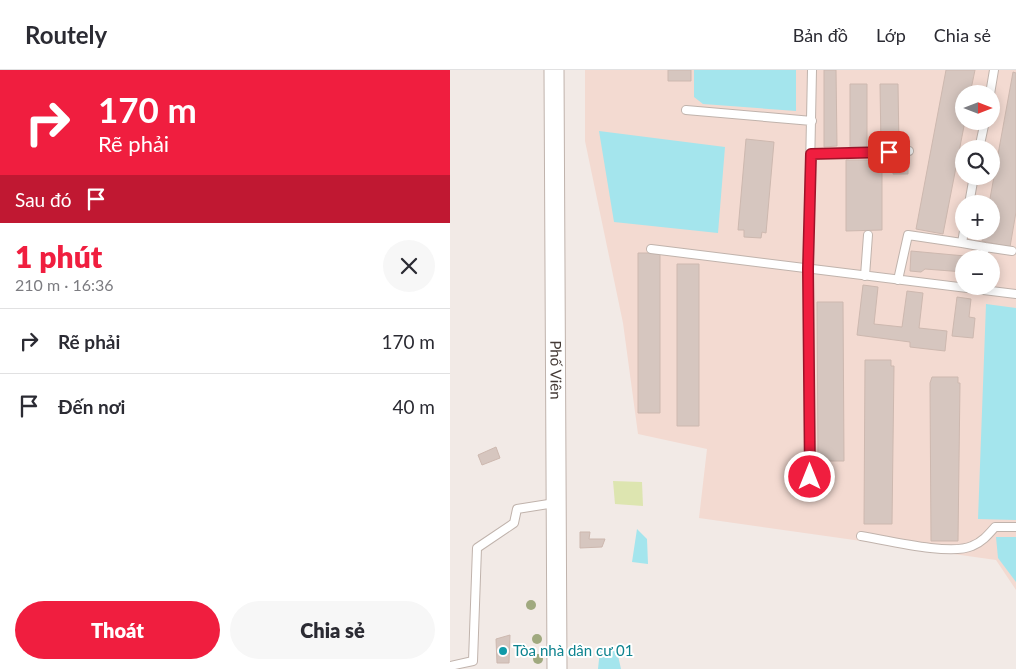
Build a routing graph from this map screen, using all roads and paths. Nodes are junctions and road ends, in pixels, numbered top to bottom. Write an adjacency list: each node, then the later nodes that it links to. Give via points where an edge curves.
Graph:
1 (554, 70): 23 (street, Phố Viên)
2 (812, 70): 6 (lane)
3 (994, 70): 4 (lane)
4 (992, 85)
5 (686, 110): 6 (lane)
6 (812, 122): 8 (lane)
7 (909, 151): 8 (lane)
8 (811, 154): 16 (lane)
9 (868, 235): 17 (lane)
10 (962, 240): 11 (lane)
11 (962, 243): 12 (lane); 18 (lane, via 908,234)
12 (985, 247): 14 (lane); 15 (lane)
13 (651, 249): 16 (lane)
14 (984, 250)
15 (1012, 251)
16 (808, 269): 17 (lane); 22 (lane)
17 (865, 276): 18 (lane)
18 (898, 280): 19 (lane)
19 (955, 286)
20 (1000, 291): 21 (lane)
21 (1016, 294)
22 (810, 477)
23 (555, 503): 26 (lane, via 517,509 514,523 477,548 473,662); 27 (street, Phố Viên)
24 (1016, 527): 25 (lane, via 995,527 971,547 948,550)
25 (861, 536)
26 (450, 666)
27 (557, 669)

